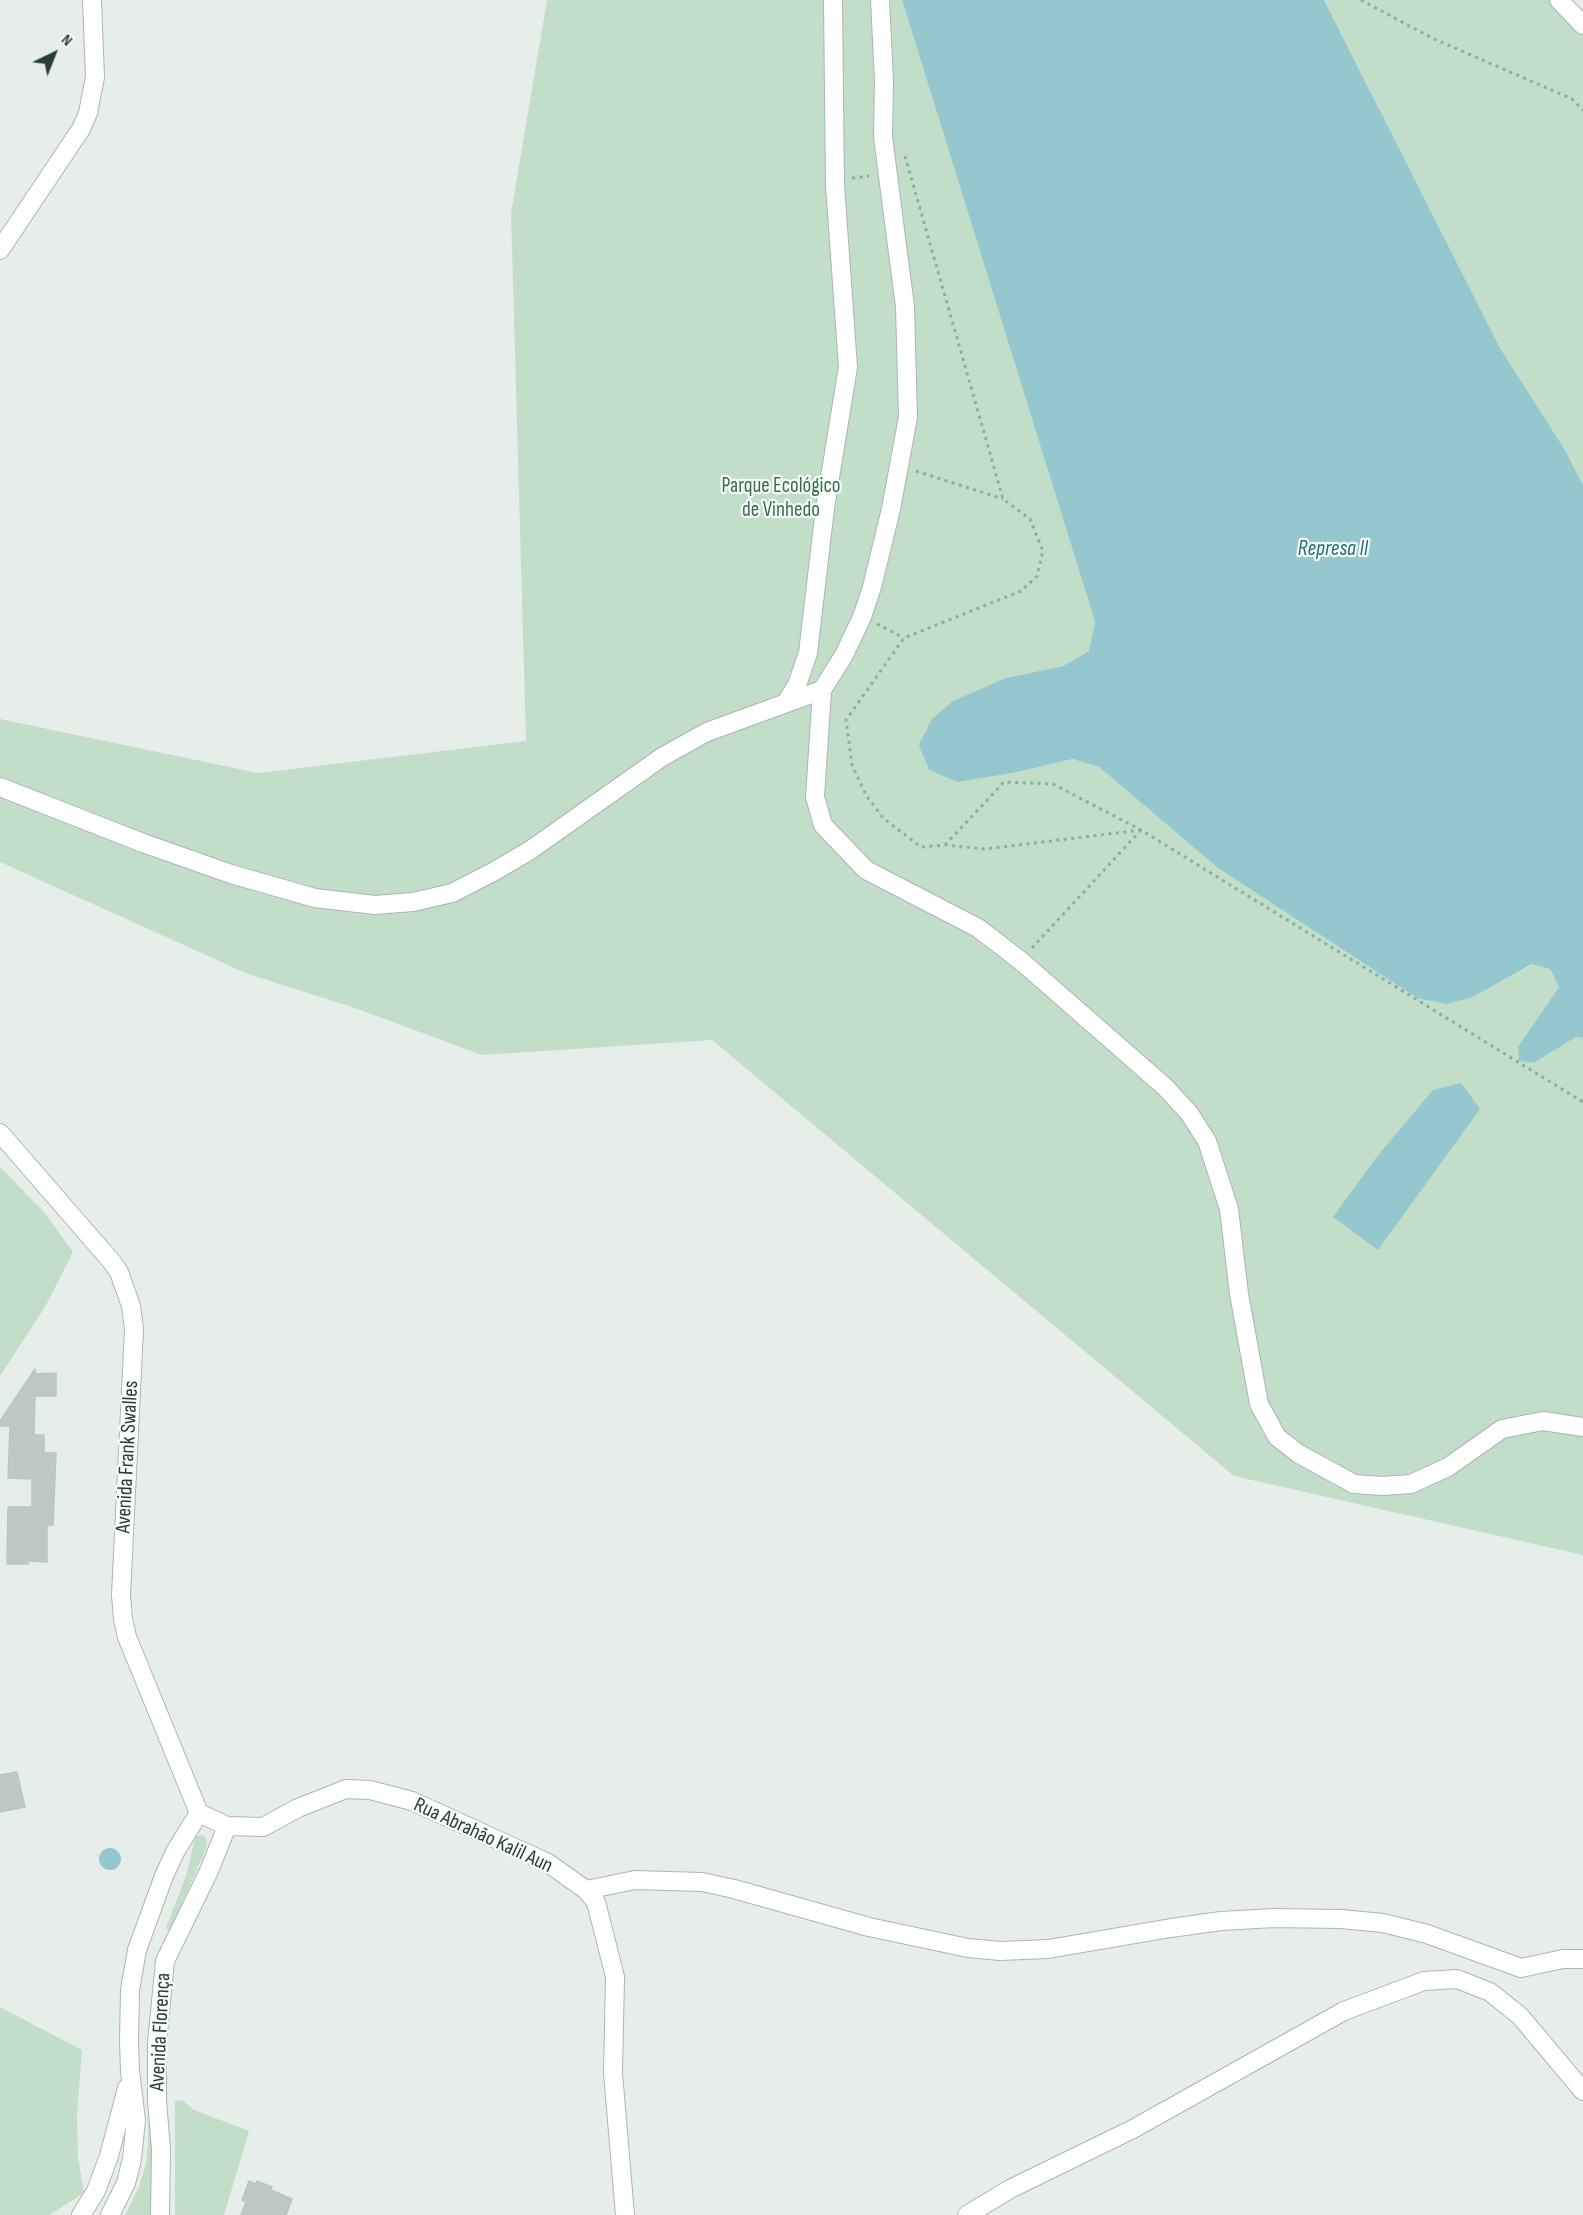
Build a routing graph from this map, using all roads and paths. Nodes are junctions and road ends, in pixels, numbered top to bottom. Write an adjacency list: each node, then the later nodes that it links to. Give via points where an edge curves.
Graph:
1 (92, 0): 11 (street, via 95,77 88,114)
2 (833, 0): 10 (street)
3 (880, 0): 9 (street, via 883,137)
4 (1361, 0): 7 (path, via 1432,38 1572,99)
5 (1559, 0): 6 (street)
6 (1583, 25)
7 (1583, 110)
8 (903, 148): 13 (path)
9 (888, 174): 10 (path); 12 (street, via 905,307 908,417)
10 (835, 179): 17 (street, via 848,367 825,508 808,653)
11 (0, 250)
12 (900, 466): 13 (path); 14 (street)
13 (1003, 499): 15 (path, via 1030,519 1043,551 1037,576 1021,591)
14 (862, 617): 15 (path); 16 (street)
15 (904, 638): 20 (path, via 846,720 852,765 866,795 883,818 921,847)
16 (822, 690): 17 (street); 21 (street, via 815,797 823,825 866,870 978,928)
17 (786, 703): 18 (street, via 707,732 662,757 494,872 452,893 414,902 375,905 315,898 143,843)
18 (0, 787)
19 (1141, 830): 20 (path, via 985,849); 20 (path, via 1053,784 1004,782); 21 (path); 22 (path)
20 (945, 845)
21 (1021, 961): 24 (street, via 1165,1087 1207,1141 1229,1209 1239,1294 1259,1404 1277,1437 1299,1454 1354,1484 1383,1486 1410,1484 1448,1467 1502,1429 1543,1421)
22 (1583, 1102)
23 (0, 1133): 25 (street, Avenida Frank Swalles, via 112,1262 131,1305 134,1329 123,1619)
24 (1583, 1427)
25 (199, 1813): 26 (street, Rua Abrahão Kalil Aun); 28 (street, Avenida Florença, via 164,1876)
26 (227, 1826): 27 (street, Rua Abrahão Kalil Aun, via 263,1827 346,1789 370,1790 412,1801 548,1863); 30 (street, Avenida Florença)
27 (586, 1890): 29 (street, via 635,1880 702,1882 868,1927 1000,1951 1048,1949 1181,1926 1274,1918 1383,1923 1427,1934 1521,1968); 38 (street, Rua Abrahão Kalil Aun, via 599,1910 615,1977 613,2073)
28 (137, 1950): 30 (street); 31 (street, Avenida Florença, via 129,1990)
29 (1583, 1959)
30 (165, 1961): 32 (street, Avenida Florença)
31 (129, 2041): 32 (street); 33 (street, Avenida Florença)
32 (157, 2043): 37 (street, Avenida Florença)
33 (130, 2071): 35 (street, Avenida Florença, via 109,2156 96,2191); 36 (street, Avenida Florença, via 136,2120 132,2159 126,2183)
34 (1583, 2091): 39 (street, via 1520,2016 1490,1992 1457,1979 1424,1981 1344,2011 1133,2129 1010,2189)
35 (81, 2215)
36 (110, 2215)
37 (160, 2215)
38 (625, 2215)
39 (967, 2215)

